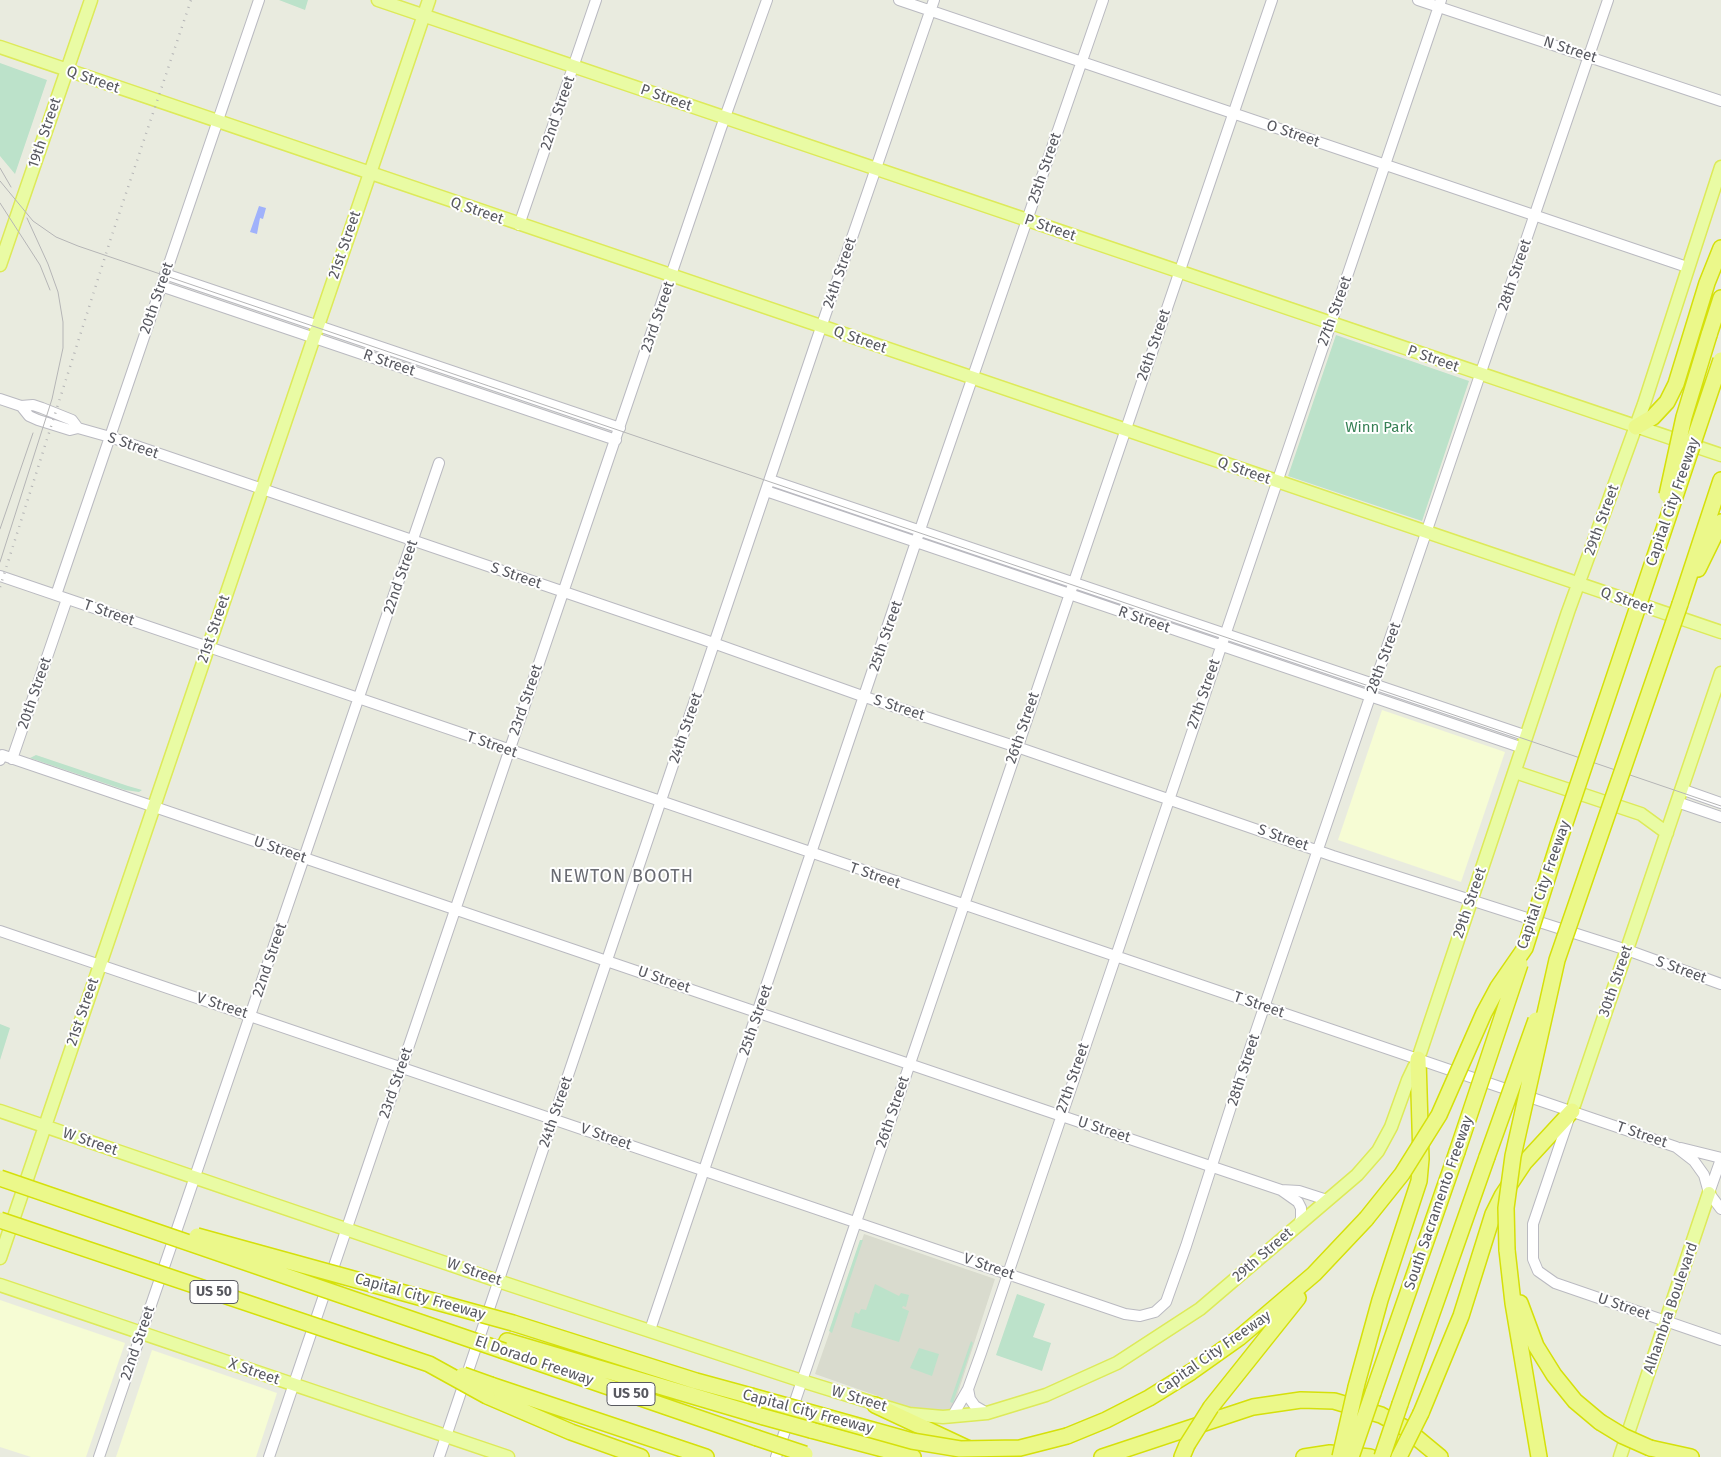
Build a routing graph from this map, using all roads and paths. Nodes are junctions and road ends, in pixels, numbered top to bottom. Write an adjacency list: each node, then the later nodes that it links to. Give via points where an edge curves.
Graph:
1 (91, 0): 20 (main road, 19th Street)
2 (259, 0): 24 (street, 20th Street)
3 (378, 0): 15 (main road, P Street)
4 (429, 0): 15 (main road, 21st Street)
5 (596, 0): 19 (street, 22nd Street)
6 (766, 0): 23 (street, 23rd Street)
7 (899, 0): 14 (street, O Street)
8 (934, 0): 14 (street, 24th Street)
9 (1103, 0): 18 (street, 25th Street)
10 (1272, 0): 22 (street, 26th Street)
11 (1418, 0): 13 (street, N Street)
12 (1608, 0): 17 (street, 28th Street)
13 (1440, 3): 17 (street, N Street); 25 (street, 27th Street)
14 (930, 11): 18 (street, O Street); 27 (street, 24th Street)
15 (424, 15): 19 (main road, P Street); 28 (main road, 21st Street)
16 (0, 47): 20 (main road, Q Street)
17 (1589, 56): 21 (street, N Street); 29 (street, 28th Street)
18 (1082, 63): 22 (street, O Street); 30 (street, 25th Street)
19 (574, 66): 23 (main road, P Street); 31 (street, 22nd Street)
20 (66, 70): 24 (main road, Q Street); 33 (main road, 19th Street)
21 (1721, 101)
22 (1233, 114): 25 (street, O Street); 35 (street, 26th Street)
23 (725, 117): 27 (main road, P Street); 37 (street, 23rd Street)
24 (217, 122): 28 (main road, Q Street); 36 (street, 20th Street)
25 (1384, 165): 29 (street, O Street); 40 (street, 27th Street)
26 (1721, 167): 34 (main road, 29th Street)
27 (876, 169): 30 (main road, P Street); 41 (street, 24th Street)
28 (369, 174): 31 (main road, Q Street); 42 (main road, 21st Street)
29 (1535, 216): 34 (street, O Street); 44 (street, 28th Street)
30 (1027, 220): 35 (main road, P Street); 45 (street, 25th Street)
31 (519, 225): 37 (main road, Q Street)
32 (1721, 248): 47 (highway, via 1676,384 1667,402 1653,417)
33 (0, 265)
34 (1687, 267): 47 (main road, 29th Street)
35 (1179, 271): 40 (main road, P Street); 49 (street, 26th Street)
36 (165, 274): 38 (street, 20th Street); 42 (street, R Street)
37 (672, 277): 41 (main road, Q Street); 48 (street, 23rd Street)
38 (161, 286): 42 (street, R Street); 50 (street, 20th Street)
39 (1721, 298): 64 (highway, bridge, via 1684,417)
40 (1330, 323): 44 (main road, P Street); 56 (street, 27th Street)
41 (821, 327): 45 (main road, Q Street); 54 (street, 24th Street)
42 (316, 332): 48 (street, R Street); 51 (street, R Street); 57 (main road, 21st Street)
43 (1721, 360): 64 (highway, Capital City Freeway, bridge)
44 (1481, 375): 47 (main road, P Street); 61 (street, 28th Street)
45 (973, 378): 49 (main road, Q Street); 60 (street, 25th Street)
46 (0, 400): 50 (street, S Street, via 21,406 29,416 38,420)
47 (1636, 427): 52 (main road, P Street); 67 (main road, 29th Street)
48 (620, 428): 51 (street, 23rd Street)
49 (1125, 431): 56 (main road, Q Street); 66 (street, 26th Street)
50 (110, 437): 57 (street, S Street); 70 (street, 20th Street)
51 (616, 440): 68 (street, 23rd Street)
52 (1721, 455)
53 (439, 463): 62 (street, 22nd Street)
54 (770, 480): 58 (street, 24th Street); 60 (street, R Street)
55 (1721, 480): 72 (highway)
56 (1276, 482): 61 (main road, Q Street); 74 (street, 27th Street)
57 (262, 490): 62 (street, S Street); 77 (main road, 21st Street)
58 (766, 491): 63 (street, R Street); 75 (street, 24th Street)
59 (1721, 522): 72 (highway)
60 (920, 531): 63 (street, 25th Street); 66 (street, R Street)
61 (1427, 533): 67 (main road, Q Street); 79 (street, 28th Street)
62 (412, 541): 68 (street, S Street); 82 (street, 22nd Street)
63 (917, 542): 69 (street, R Street); 80 (street, 25th Street)
64 (1654, 560): 103 (highway, Capital City Freeway, bridge)
65 (0, 576): 70 (street, T Street)
66 (1073, 583): 69 (street, 26th Street); 74 (street, R Street)
67 (1578, 584): 73 (main road, Q Street); 83 (main road, 29th Street)
68 (564, 592): 75 (street, S Street); 85 (street, 23rd Street)
69 (1068, 594): 76 (street, R Street); 84 (street, 26th Street)
70 (56, 595): 71 (street, T Street)
71 (67, 599): 77 (street, T Street); 87 (street, 20th Street)
72 (1680, 604): 106 (highway, bridge)
73 (1721, 632)
74 (1224, 635): 76 (street, 27th Street); 79 (street, R Street)
75 (715, 644): 80 (street, S Street); 91 (street, 24th Street)
76 (1220, 646): 81 (street, R Street); 90 (street, 27th Street)
77 (207, 648): 82 (street, T Street); 93 (main road, 21st Street)
78 (1721, 673): 89 (main road, 30th Street)
79 (1375, 686): 81 (street, 28th Street); 83 (street, R Street)
80 (866, 697): 84 (street, S Street); 97 (street, 25th Street)
81 (1370, 697): 83 (street, R Street); 96 (street, 28th Street)
82 (358, 700): 85 (street, T Street); 98 (street, 22nd Street)
83 (1525, 742): 88 (main road, 29th Street)
84 (1017, 747): 90 (street, S Street); 100 (street, 26th Street)
85 (509, 751): 91 (street, T Street); 101 (street, 23rd Street)
86 (1, 757): 87 (street, U Street)
87 (12, 759): 93 (street, U Street)
88 (1515, 772): 95 (main road, via 1641,814); 99 (main road, 29th Street)
89 (1679, 795): 92 (street); 94 (street); 95 (main road, 30th Street)
90 (1168, 798): 96 (street, S Street); 105 (street, 27th Street)
91 (661, 802): 97 (street, T Street); 107 (street, 24th Street)
92 (1721, 803)
93 (153, 808): 98 (street, U Street); 108 (main road, 21st Street)
94 (1721, 817)
95 (1667, 833): 104 (main road, 30th Street)
96 (1318, 850): 99 (street, S Street); 110 (street, 28th Street)
97 (812, 854): 100 (street, T Street); 111 (street, 25th Street)
98 (304, 858): 101 (street, U Street); 112 (street, 22nd Street)
99 (1471, 900): 104 (street, S Street); 113 (main road, 29th Street)
100 (964, 906): 105 (street, T Street); 114 (street, 26th Street)
101 (456, 909): 107 (street, U Street); 115 (street, 23rd Street)
102 (0, 931): 108 (street, V Street)
103 (1525, 948): 139 (highway, Capital City Freeway, bridge, via 1498,987 1439,1115 1402,1174 1366,1219); 172 (highway, South Sacramento Freeway, bridge)
104 (1627, 950): 109 (street, S Street); 117 (main road, 30th Street)
105 (1114, 957): 110 (street, T Street); 118 (street, 27th Street)
106 (1557, 960): 136 (highway, bridge, via 1513,1156 1506,1208); 174 (highway, South Sacramento Freeway, bridge)
107 (607, 961): 111 (street, U Street); 119 (street, 24th Street)
108 (99, 965): 112 (street, V Street); 120 (main road, 21st Street)
109 (1721, 984)
110 (1265, 1008): 113 (street, T Street); 123 (street, 28th Street)
111 (759, 1012): 114 (street, U Street); 124 (street, 25th Street)
112 (251, 1016): 115 (street, V Street); 126 (street, 22nd Street)
113 (1418, 1059): 117 (street, T Street); 130 (main road, 29th Street, via 1391,1128 1378,1151 1357,1175); 171 (highway, bridge, via 1419,1180 1380,1300)
114 (909, 1064): 118 (street, U Street); 133 (street, 26th Street)
115 (402, 1067): 119 (street, V Street); 135 (street, 23rd Street)
116 (0, 1111): 120 (main road, W Street)
117 (1572, 1111): 121 (street, T Street); 142 (street, 30th Street, via 1533,1224 1536,1266 1545,1278); 175 (highway, bridge, via 1524,1163 1502,1196 1458,1325)
118 (1061, 1116): 123 (street, U Street); 138 (street, 27th Street)
119 (554, 1119): 124 (street, V Street); 141 (street, 24th Street)
120 (45, 1126): 126 (main road, W Street); 137 (main road, 21st Street)
121 (1676, 1147): 122 (street); 129 (street, T Street, via 1694,1161 1704,1175)
122 (1721, 1158): 129 (street, Alhambra Boulevard)
123 (1212, 1166): 127 (street, U Street); 144 (street, 28th Street, via 1168,1299)
124 (705, 1170): 133 (street, V Street); 146 (street, 25th Street)
125 (0, 1178): 128 (highway, Capital City Freeway, bridge)
126 (196, 1178): 135 (main road, W Street); 147 (street, 22nd Street)
127 (1281, 1190): 130 (street, U Street, via 1299,1191); 134 (street, via 1301,1208)
128 (44, 1193): 139 (highway, Capital City Freeway, bridge, via 513,1323 696,1381 912,1441 960,1449 1020,1448 1067,1436 1114,1416 1192,1372 1239,1338); 140 (highway, Capital City Freeway / US 50, bridge)
129 (1710, 1193): 131 (street, T Street); 145 (main road, Alhambra Boulevard)
130 (1327, 1200): 134 (main road, 29th Street)
131 (1721, 1209)
132 (0, 1220): 153 (highway, US 50, bridge, via 429,1364)
133 (856, 1222): 138 (street, V Street); 150 (street, 26th Street)
134 (1298, 1225): 155 (main road, 29th Street, via 1200,1309 1140,1349 1073,1384)
135 (347, 1230): 141 (main road, W Street); 151 (street, 23rd Street)
136 (1507, 1250): 177 (highway); 179 (highway, bridge, via 1524,1316 1536,1346 1564,1388 1600,1422 1623,1436 1650,1448)
137 (0, 1258)
138 (1007, 1273): 144 (street, V Street, via 1132,1316); 152 (street, 27th Street)
139 (1314, 1274): 169 (highway, bridge, via 1211,1407)
140 (284, 1275): 149 (highway, El Dorado Freeway / US 50, bridge)
141 (498, 1281): 146 (main road, W Street); 157 (street, 24th Street)
142 (1555, 1283): 145 (street, U Street)
143 (0, 1285): 147 (main road, X Street)
144 (1155, 1312)
145 (1667, 1322): 148 (street, U Street); 178 (main road, Alhambra Boulevard)
146 (650, 1330): 150 (main road, W Street)
147 (141, 1334): 151 (main road, X Street); 159 (street, 22nd Street)
148 (1721, 1340)
149 (506, 1346): 158 (highway, El Dorado Freeway / US 50, bridge); 166 (highway, bridge)
150 (802, 1381): 154 (main road, W Street); 165 (street, 26th Street)
151 (294, 1385): 157 (main road, X Street); 160 (street, 23rd Street)
152 (968, 1389): 155 (street, via 975,1406); 156 (street, 27th Street)
153 (489, 1391): 163 (highway, via 571,1432); 164 (highway, US 50)
154 (875, 1405): 156 (main road, W Street, via 923,1416); 167 (highway)
155 (987, 1413): 156 (main road, 29th Street)
156 (952, 1417)
157 (446, 1436): 161 (street, 24th Street); 162 (main road, X Street)
158 (809, 1456)
159 (99, 1457)
160 (269, 1457)
161 (439, 1457)
162 (508, 1457)
163 (641, 1457)
164 (706, 1457)
165 (776, 1457)
166 (913, 1457)
167 (986, 1457)
168 (1102, 1457): 176 (highway, via 1253,1407 1301,1400 1334,1401 1381,1415 1405,1428)
169 (1182, 1457)
170 (1304, 1457): 173 (highway, via 1330,1453)
171 (1340, 1457)
172 (1351, 1457)
173 (1370, 1457)
174 (1382, 1457)
175 (1399, 1457)
176 (1440, 1457)
177 (1539, 1457)
178 (1620, 1457)
179 (1691, 1457)

